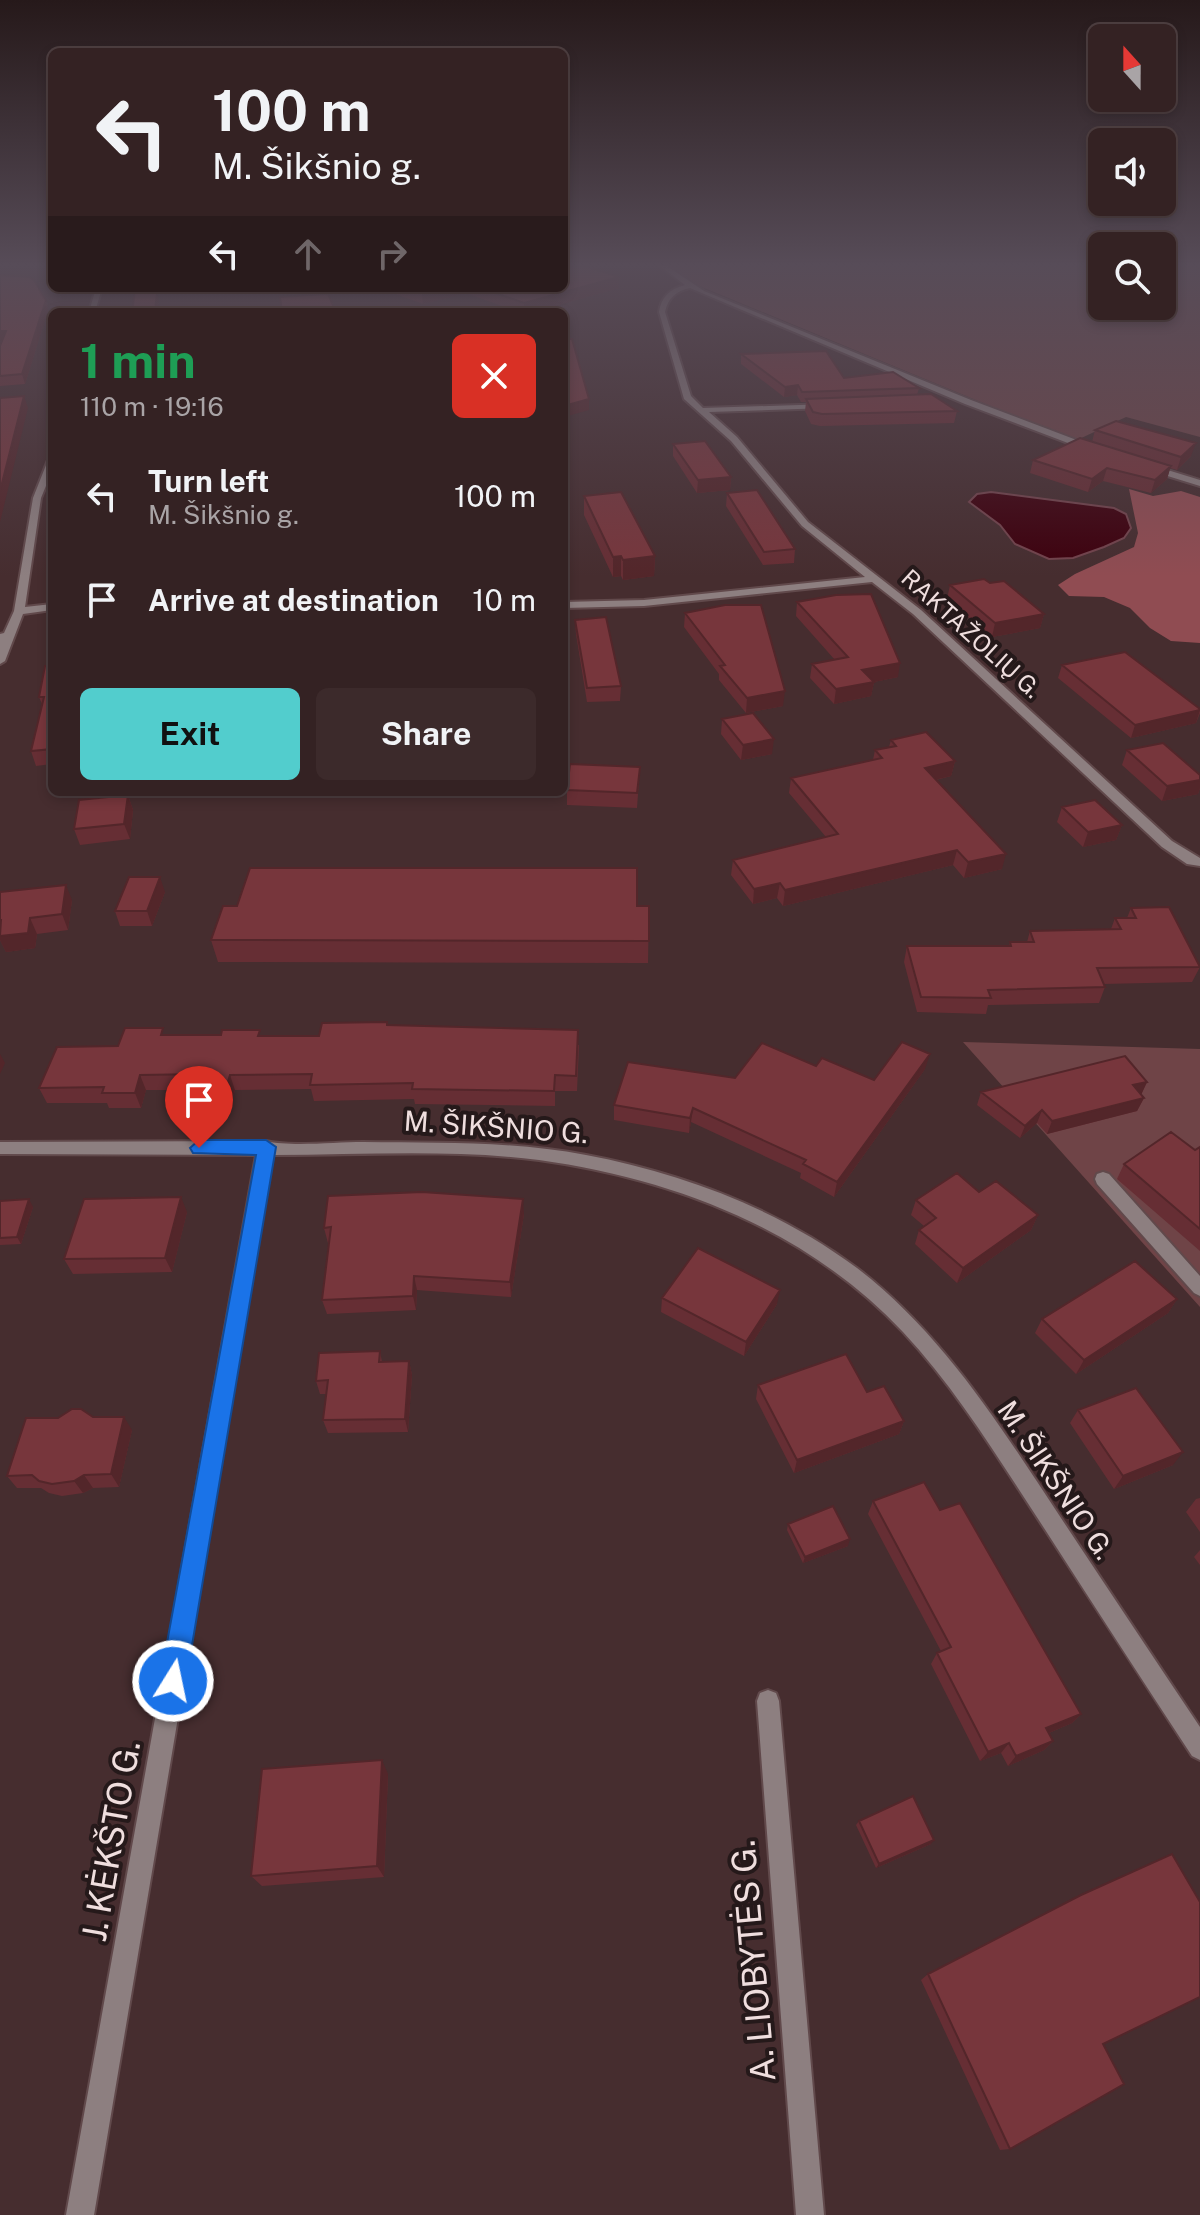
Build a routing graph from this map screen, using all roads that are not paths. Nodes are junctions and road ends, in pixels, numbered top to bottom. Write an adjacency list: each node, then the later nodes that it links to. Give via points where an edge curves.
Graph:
1 (679, 369): 6 (street, via 687,397)
2 (890, 369): 3 (street)
3 (968, 402): 4 (street); 7 (street)
4 (937, 403)
5 (842, 406): 6 (street)
6 (700, 410): 11 (street, via 734,439 805,524)
7 (1104, 453)
8 (1132, 461): 10 (street)
9 (48, 470): 14 (street, via 37,498)
10 (1200, 483)
11 (874, 579): 12 (street, RAKTAŽOLIŲ G., via 644,603); 17 (street, RAKTAŽOLIŲ G., via 917,612 1167,844)
12 (568, 605)
13 (48, 607): 14 (street)
14 (19, 611): 15 (street)
15 (4, 636): 16 (street)
16 (0, 661)
17 (1200, 862)
18 (266, 1147): 19 (street, M. ŠIKŠNIO G.); 23 (street, M. ŠIKŠNIO G., via 489,1149 615,1165 741,1208 850,1273 940,1361 1002,1446); 24 (street, J. KĖKŠTO G.)
19 (0, 1148)
20 (1103, 1179): 21 (street)
21 (1200, 1288)
22 (768, 1701): 25 (street, A. LIOBYTĖS G.)
23 (1200, 1748)
24 (80, 2215)
25 (810, 2215)

